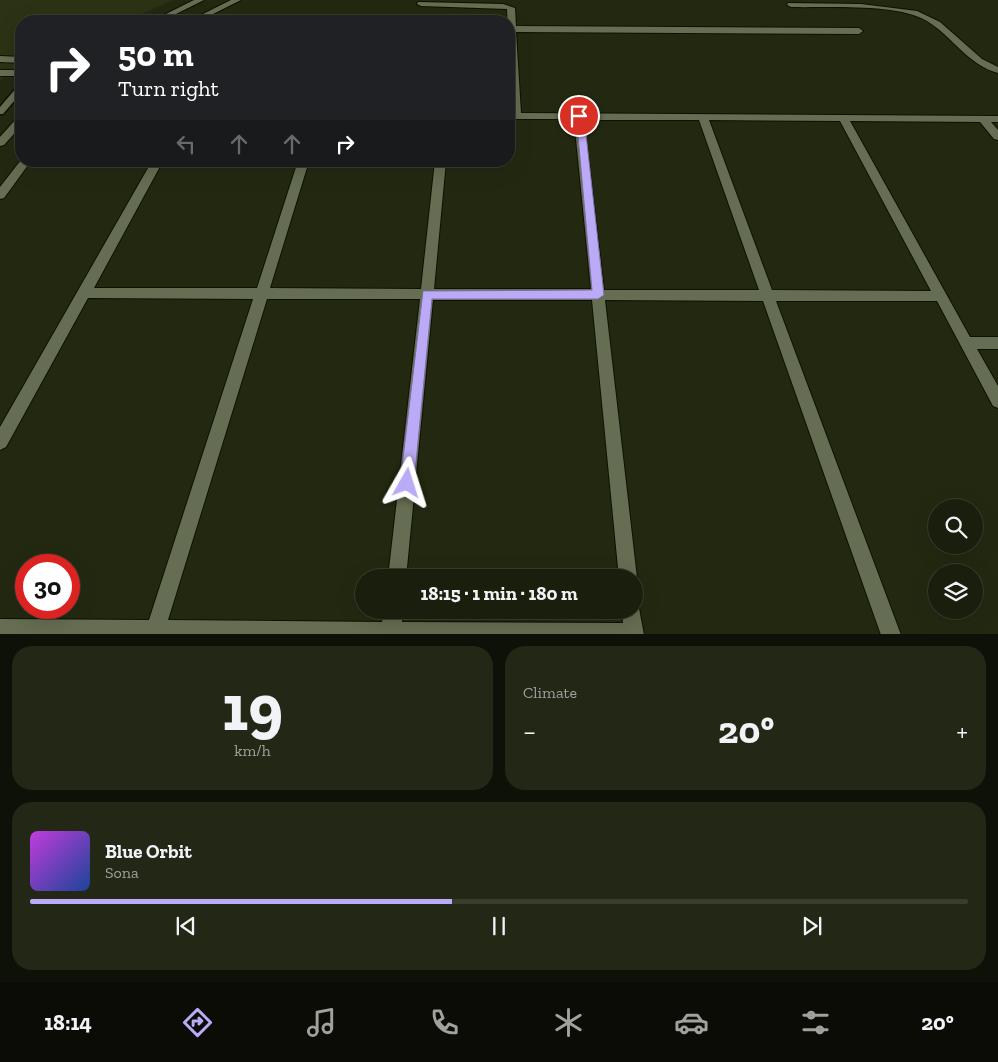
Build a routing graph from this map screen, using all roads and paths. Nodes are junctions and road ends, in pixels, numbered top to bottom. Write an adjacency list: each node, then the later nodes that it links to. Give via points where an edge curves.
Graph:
1 (200, 0): 5 (street)
2 (237, 0): 6 (street)
3 (420, 4): 7 (street, via 508,6)
4 (792, 5): 12 (street, via 887,9 920,15 943,28 979,62)
5 (169, 15)
6 (206, 15)
7 (511, 15)
8 (515, 30): 9 (street)
9 (859, 31)
10 (0, 60): 11 (street)
11 (15, 60)
12 (998, 70)
13 (0, 73): 14 (street)
14 (15, 73)
15 (15, 95): 16 (lane)
16 (0, 112)
17 (515, 116): 18 (street)
18 (579, 116): 19 (street); 34 (street)
19 (703, 117): 20 (street); 35 (street)
20 (843, 117): 21 (street); 36 (street)
21 (983, 119): 22 (street); 24 (street)
22 (998, 119)
23 (15, 127): 25 (street)
24 (998, 137)
25 (0, 143)
26 (21, 167): 30 (street)
27 (155, 167): 31 (street)
28 (302, 167): 32 (street)
29 (440, 167): 33 (street)
30 (0, 195)
31 (84, 293): 32 (street); 40 (street)
32 (262, 294): 33 (street); 46 (street)
33 (427, 294): 34 (street); 41 (street)
34 (598, 295): 35 (street); 42 (street)
35 (768, 295): 36 (street); 52 (street)
36 (941, 296): 37 (street)
37 (966, 343): 38 (street); 39 (street)
38 (998, 343)
39 (998, 401)
40 (0, 442)
41 (398, 569)
42 (627, 569)
43 (392, 619): 48 (street)
44 (632, 619): 51 (street)
45 (0, 629): 47 (street)
46 (155, 630): 47 (street); 49 (street)
47 (31, 632)
48 (391, 632): 49 (street); 50 (street)
49 (229, 633)
50 (428, 633): 51 (street)
51 (634, 634)
52 (891, 634)

